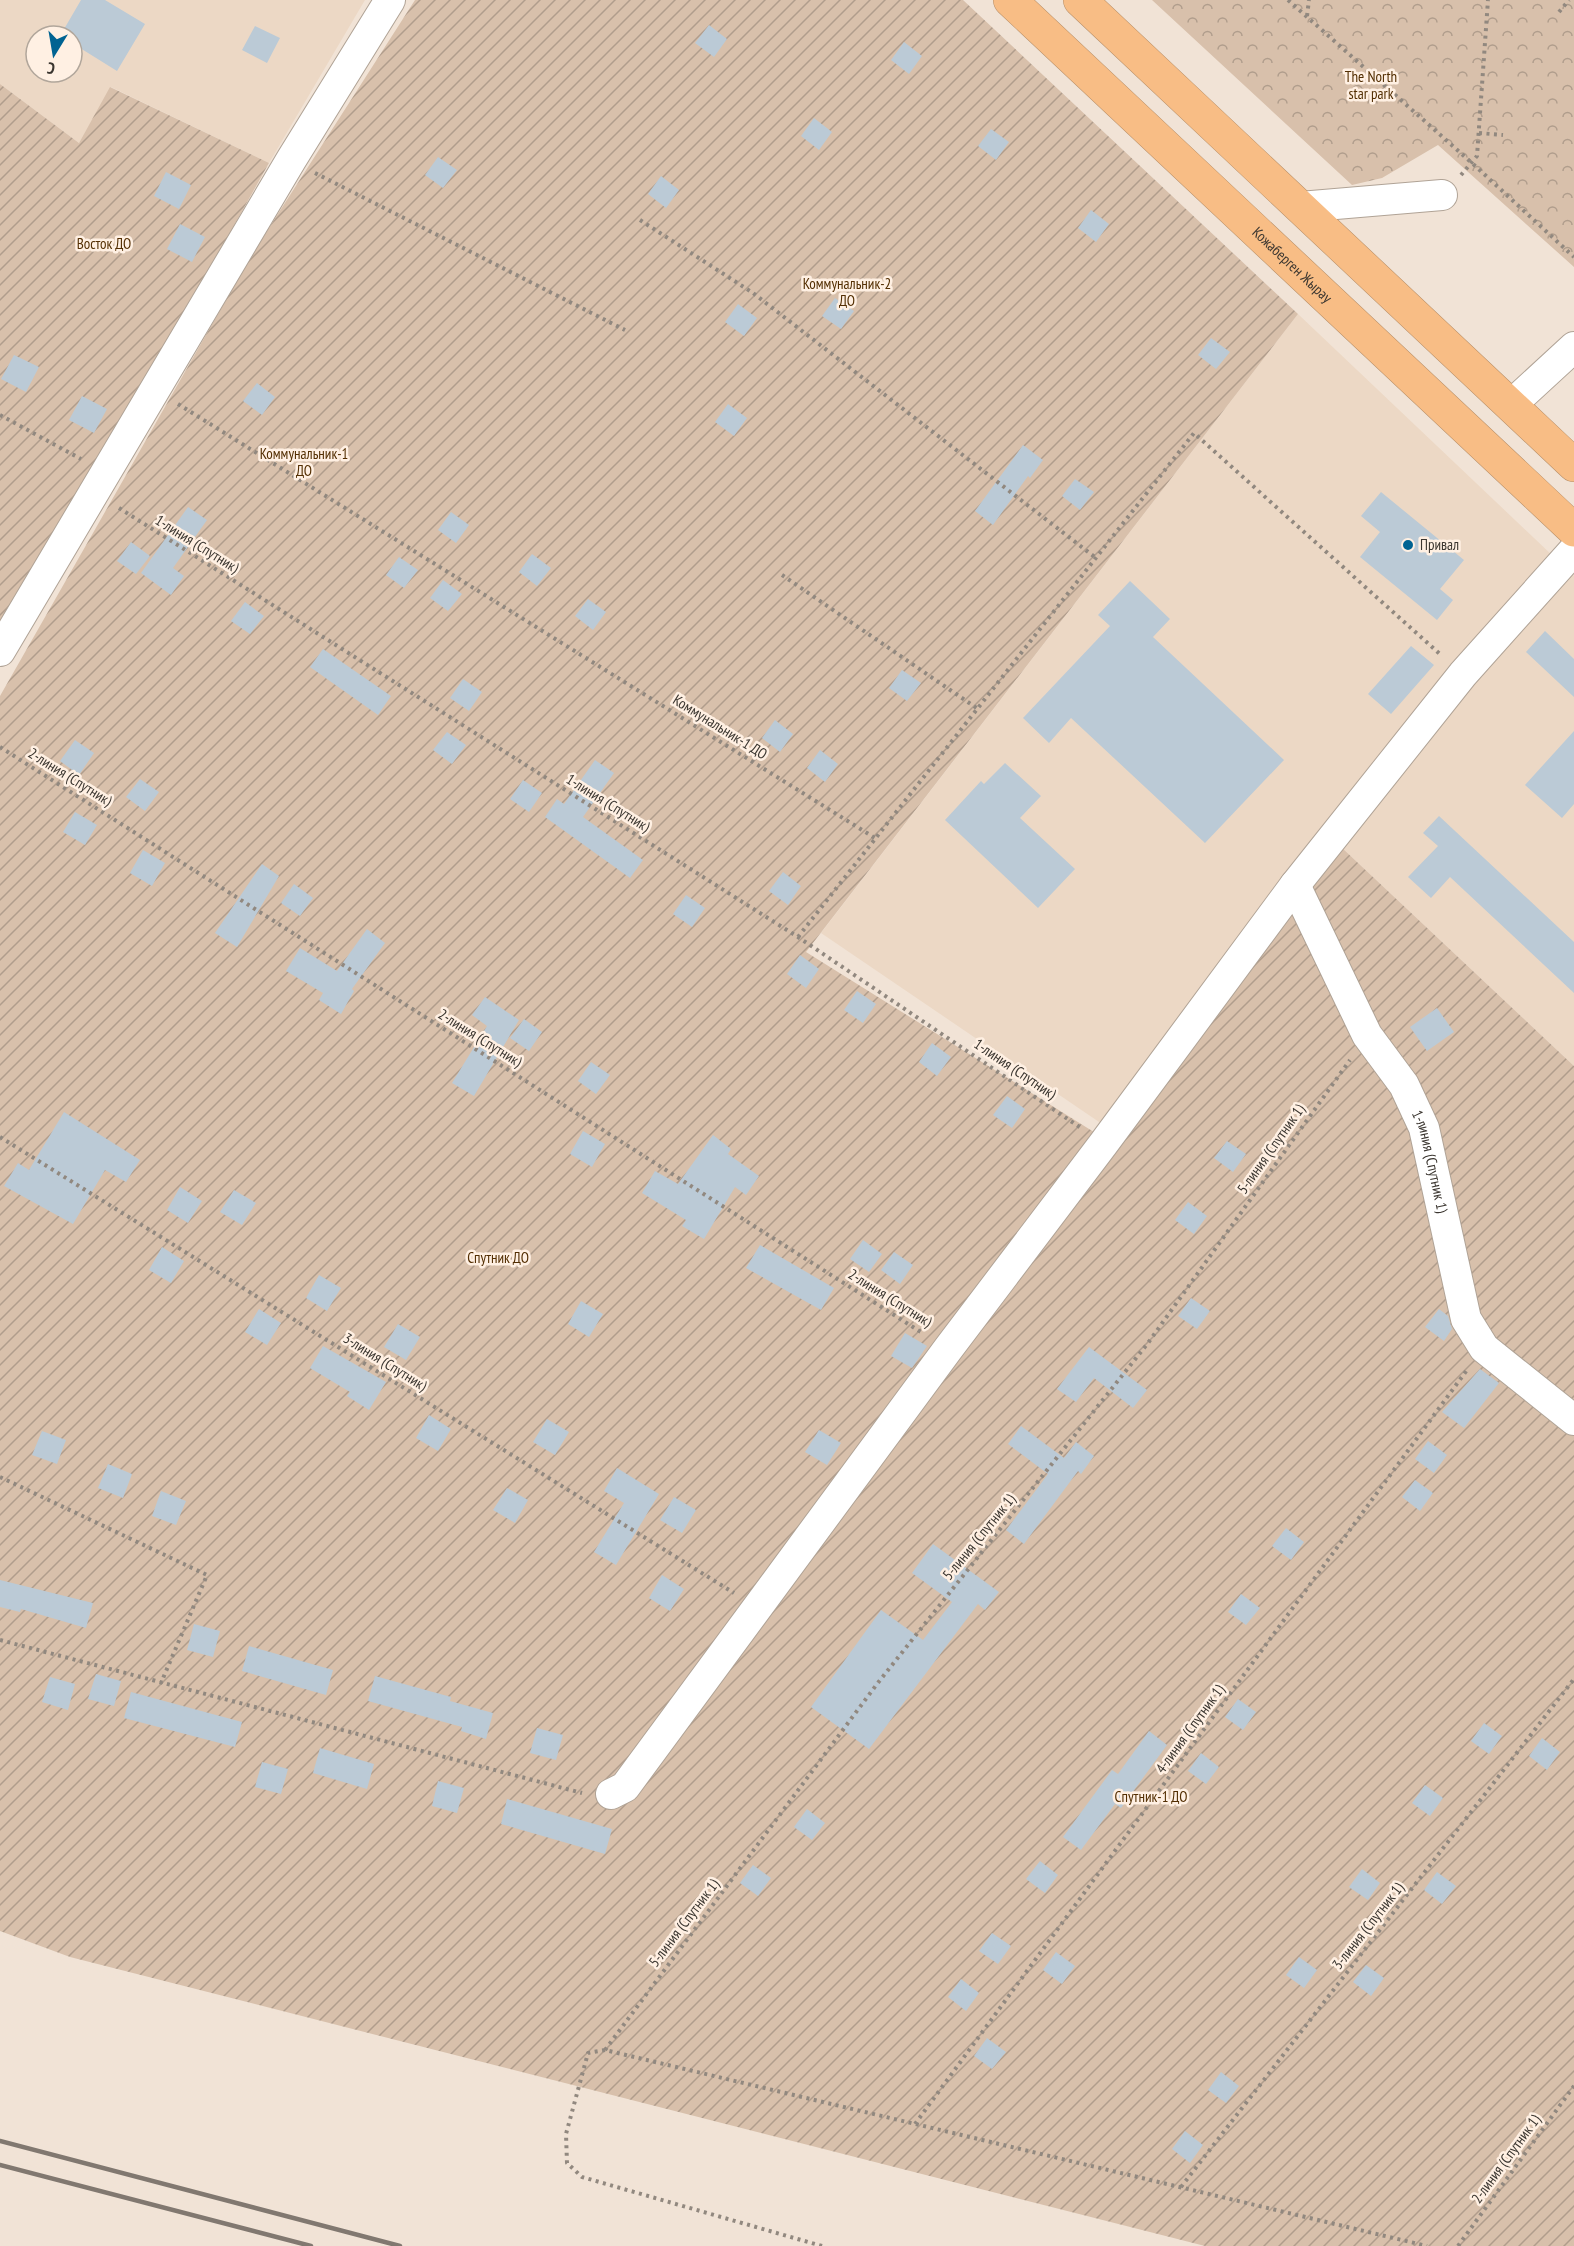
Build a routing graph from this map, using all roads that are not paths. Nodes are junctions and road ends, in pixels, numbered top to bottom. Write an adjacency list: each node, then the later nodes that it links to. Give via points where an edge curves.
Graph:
1 (390, 0): 11 (lane)
2 (1010, 0): 9 (highway, Кожаберген Жырау)
3 (1080, 0): 5 (highway)
4 (1442, 195): 5 (lane)
5 (1300, 207): 7 (highway)
6 (1574, 347): 7 (lane)
7 (1511, 405): 8 (highway)
8 (1574, 465)
9 (1574, 530)
10 (1574, 550): 12 (lane, via 1462,674)
11 (0, 651)
12 (1295, 885): 13 (lane, 1-линия (Спутник 1), via 1367,1035 1404,1085 1424,1128 1466,1319 1484,1348); 14 (lane, via 625,1786)
13 (1574, 1420)
14 (611, 1794)

